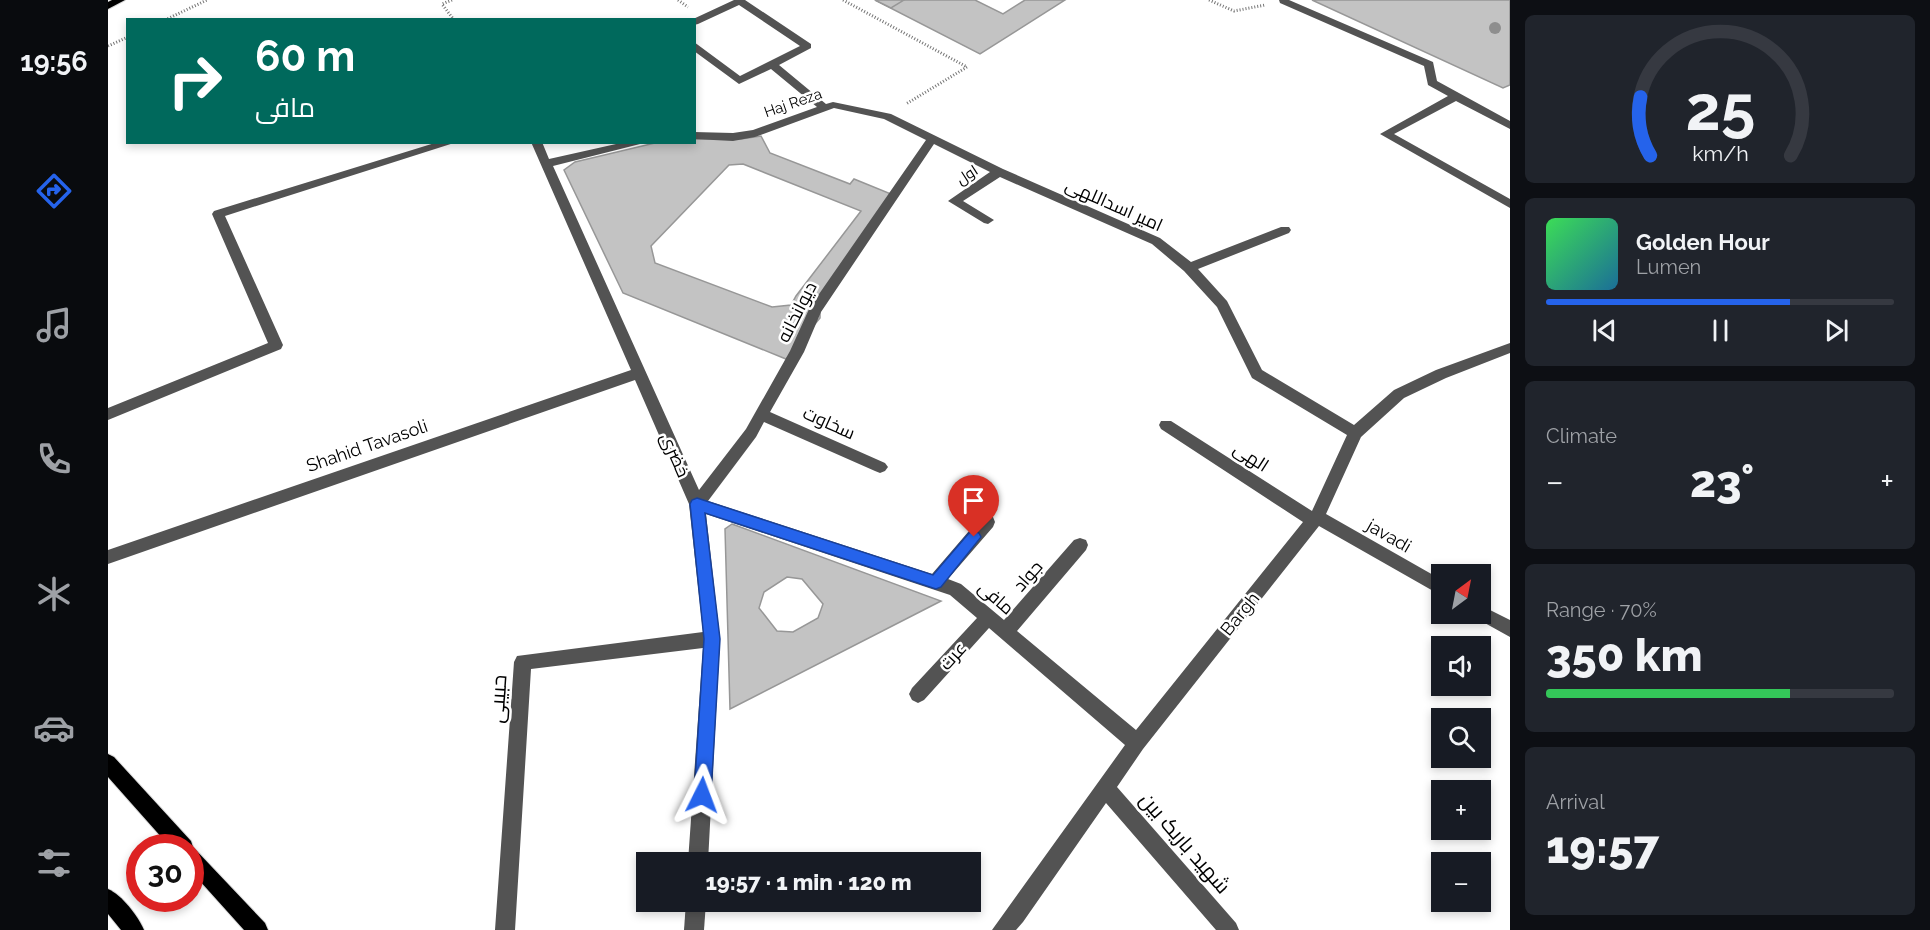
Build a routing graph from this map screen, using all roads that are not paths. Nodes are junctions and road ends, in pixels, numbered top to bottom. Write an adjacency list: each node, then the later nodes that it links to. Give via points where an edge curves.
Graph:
1 (120, 0): 3 (main road)
2 (1283, 1): 7 (street, via 1429,64 1432,83)
3 (108, 6)
4 (696, 21): 6 (street, via 740,1 807,46)
5 (696, 47): 6 (street, via 739,81)
6 (773, 65): 8 (street)
7 (1456, 96): 9 (street); 17 (street, via 1386,134)
8 (825, 108): 10 (street, Haj Reza, via 755,133 734,137); 11 (street, Haj Reza, via 833,105 887,116)
9 (1510, 126)
10 (696, 135)
11 (933, 138): 16 (street, امیر اسداللهی); 24 (street, دیوانخانه, via 815,310)
12 (446, 144): 23 (street, via 218,214 276,345)
13 (537, 144): 15 (street, خضری)
14 (634, 144): 15 (street)
15 (545, 164): 22 (street, خضری)
16 (999, 172): 18 (street, اول, via 954,201); 20 (street, امیر اسداللهی, via 1156,241)
17 (1510, 204)
18 (988, 220)
19 (1285, 230): 20 (street)
20 (1189, 268): 26 (street, امیر اسداللهی, via 1222,304 1257,374)
21 (1510, 348): 26 (street, Bargh, via 1399,394)
22 (639, 373): 28 (street, خضری); 32 (street, Shahid Tavasoli)
23 (108, 414)
24 (762, 415): 27 (street, سخاوت); 28 (street, دیوانخانه)
25 (1166, 425): 29 (street, الهی)
26 (1355, 433): 29 (street, Bargh)
27 (880, 467)
28 (697, 504): 33 (street, مافی); 39 (street, خضری)
29 (1316, 519): 34 (street, javadi); 41 (street, Bargh)
30 (987, 522): 33 (street)
31 (1080, 545): 38 (street, جواد)
32 (108, 556)
33 (936, 582): 35 (street, مافی, via 955,589)
34 (1431, 583)
35 (988, 617): 38 (street, مافی); 40 (street, عرت)
36 (1491, 618): 37 (street)
37 (1510, 629)
38 (1005, 632): 41 (street, مافی)
39 (712, 639): 45 (street, خضری); 52 (street, حبیبی, via 523,662)
40 (918, 694)
41 (1137, 743): 43 (street, Bargh)
42 (108, 763): 44 (main road)
43 (1105, 788): 49 (street, Bargh); 54 (street, شهید باریک بین)
44 (171, 834)
45 (699, 852)
46 (204, 870): 51 (main road)
47 (108, 899): 50 (main road)
48 (695, 912): 53 (street)
49 (1014, 925)
50 (134, 930)
51 (258, 930)
52 (506, 930)
53 (694, 930)
54 (1229, 930)

